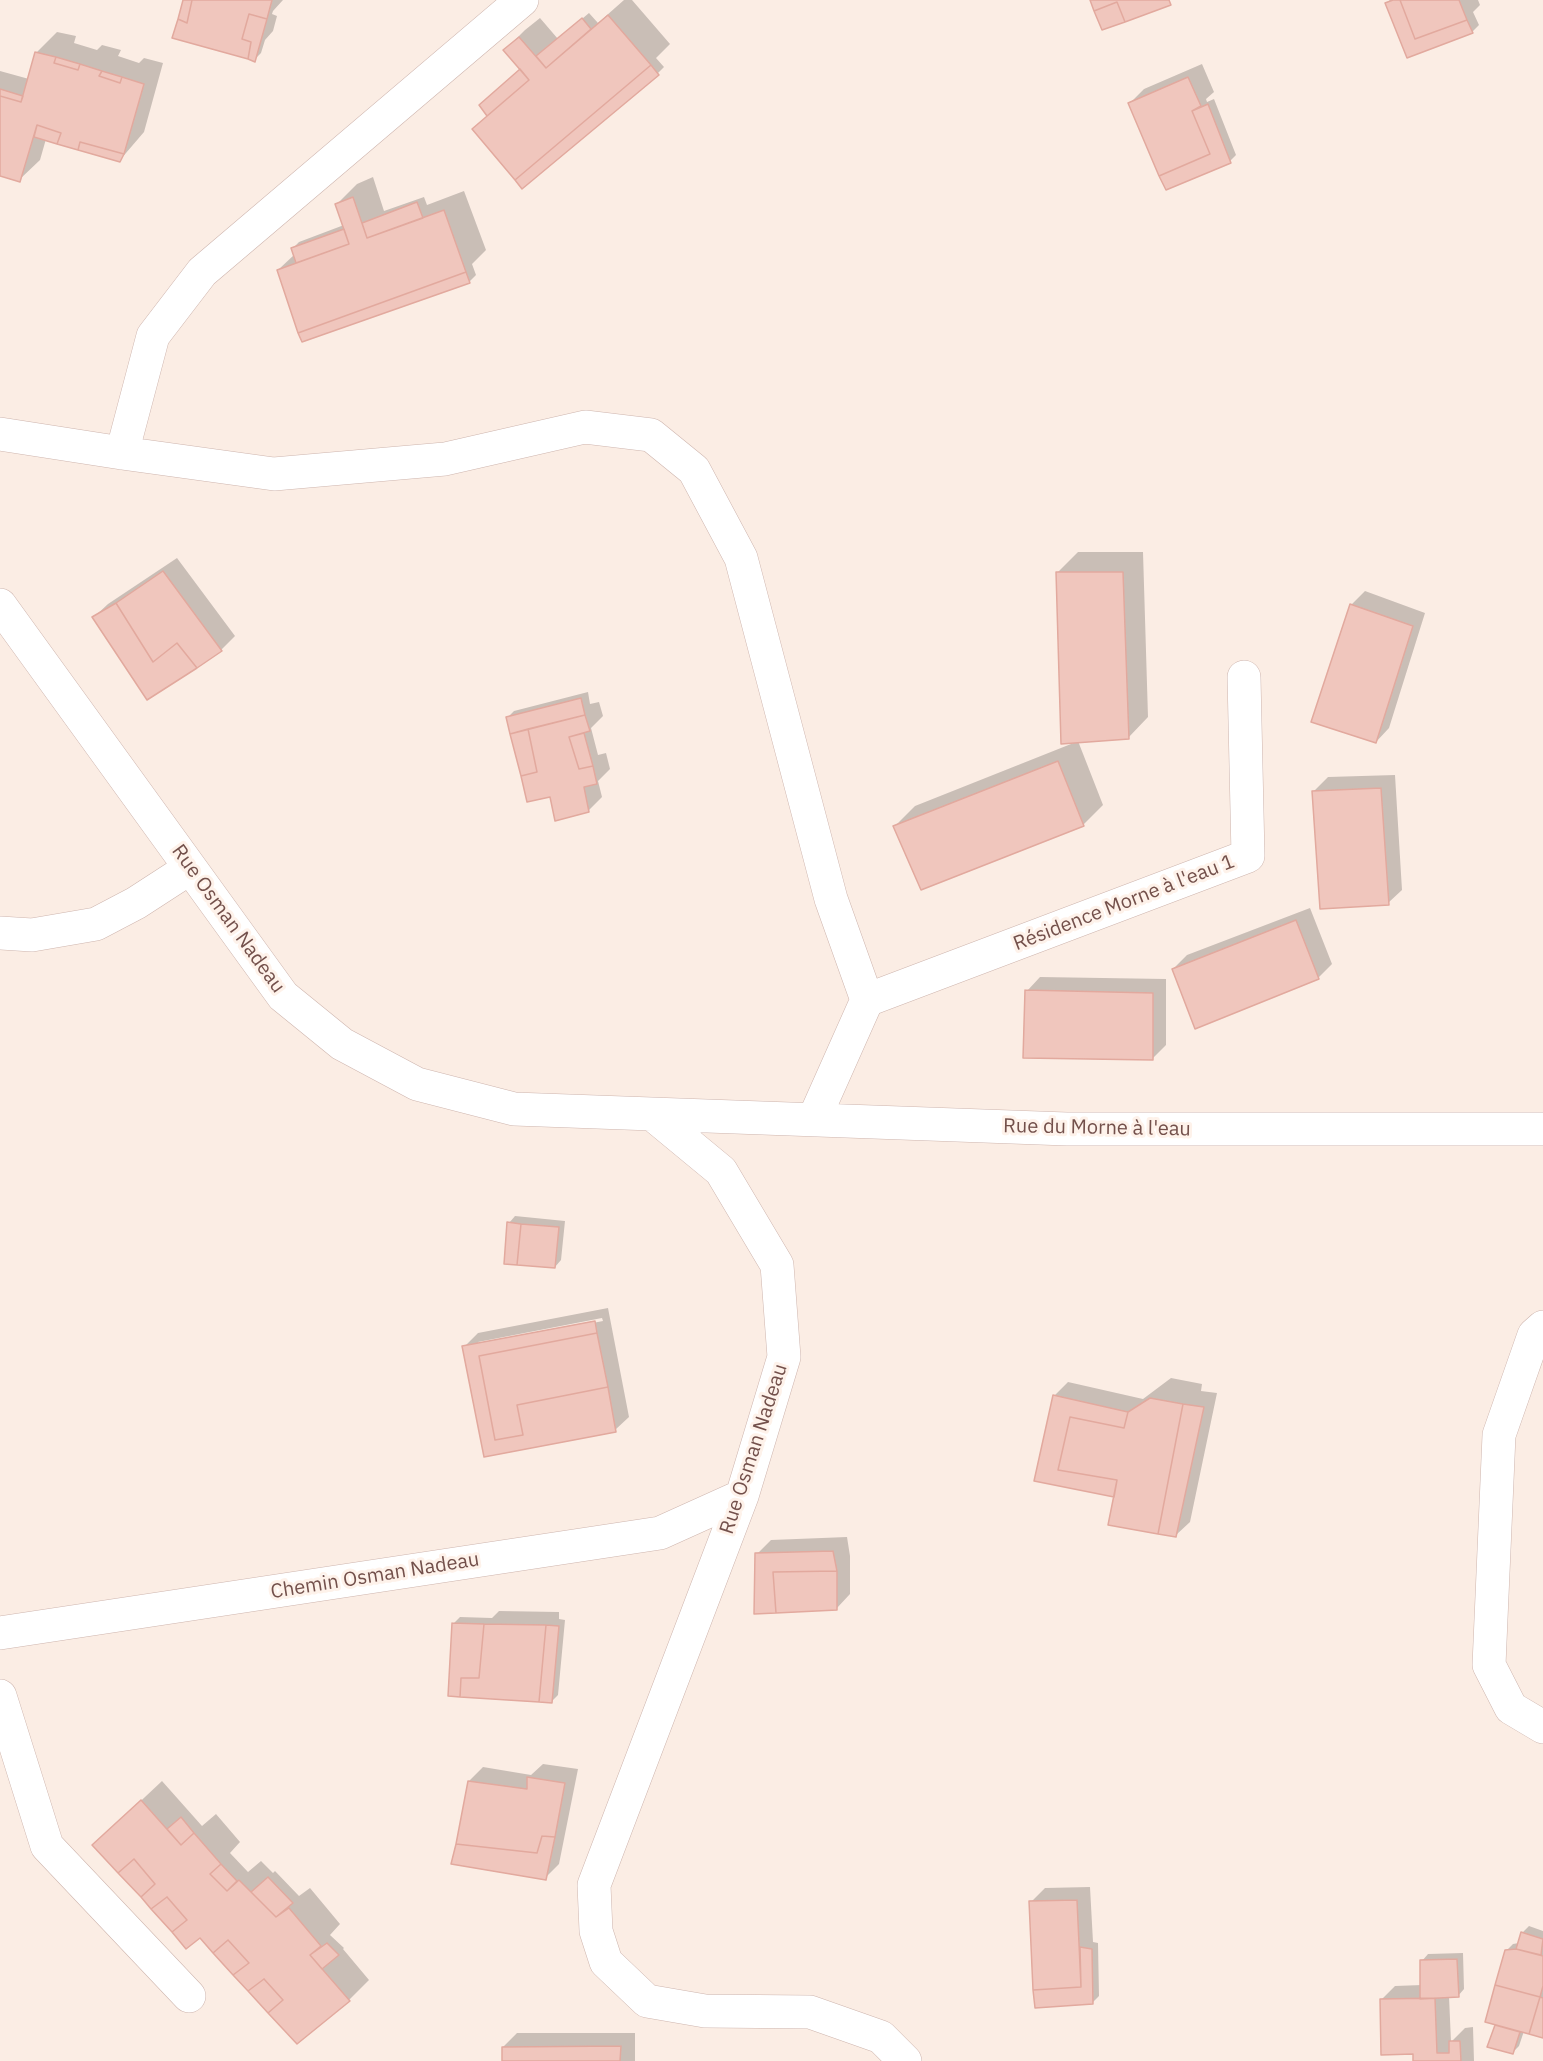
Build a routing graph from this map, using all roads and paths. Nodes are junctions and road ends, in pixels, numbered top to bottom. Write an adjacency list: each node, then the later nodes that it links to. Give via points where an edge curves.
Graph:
1 (522, 0): 3 (street, via 202,272 153,336)
2 (0, 434): 3 (street)
3 (122, 453): 8 (street, via 274,474 445,459 585,427 651,435 694,470 741,558 831,898)
4 (0, 605): 6 (street, Rue Osman Nadeau)
5 (1244, 677): 8 (street, Résidence Morne à l'eau 1, via 1248,856)
6 (190, 868): 7 (street, via 96,924 32,935); 9 (street, Rue Osman Nadeau, via 283,996 342,1044 417,1084 514,1109)
7 (0, 933)
8 (867, 1000): 10 (street)
9 (652, 1114): 10 (street, Rue du Morne à l'eau); 13 (street, Rue Osman Nadeau, via 721,1172 777,1265 784,1357)
10 (814, 1119): 11 (street, Rue du Morne à l'eau, via 1067,1129)
11 (1543, 1129)
12 (1543, 1327): 16 (street, via 1534,1335 1499,1435 1489,1665 1511,1708)
13 (742, 1496): 14 (street, Chemin Osman Nadeau, via 660,1533); 18 (street, Rue Osman Nadeau, via 594,1885 596,1931 606,1962 647,2001 705,2011 810,2012 882,2037)
14 (0, 1633)
15 (0, 1696): 17 (street, via 47,1846)
16 (1543, 1726)
17 (189, 1996)
18 (905, 2061)

